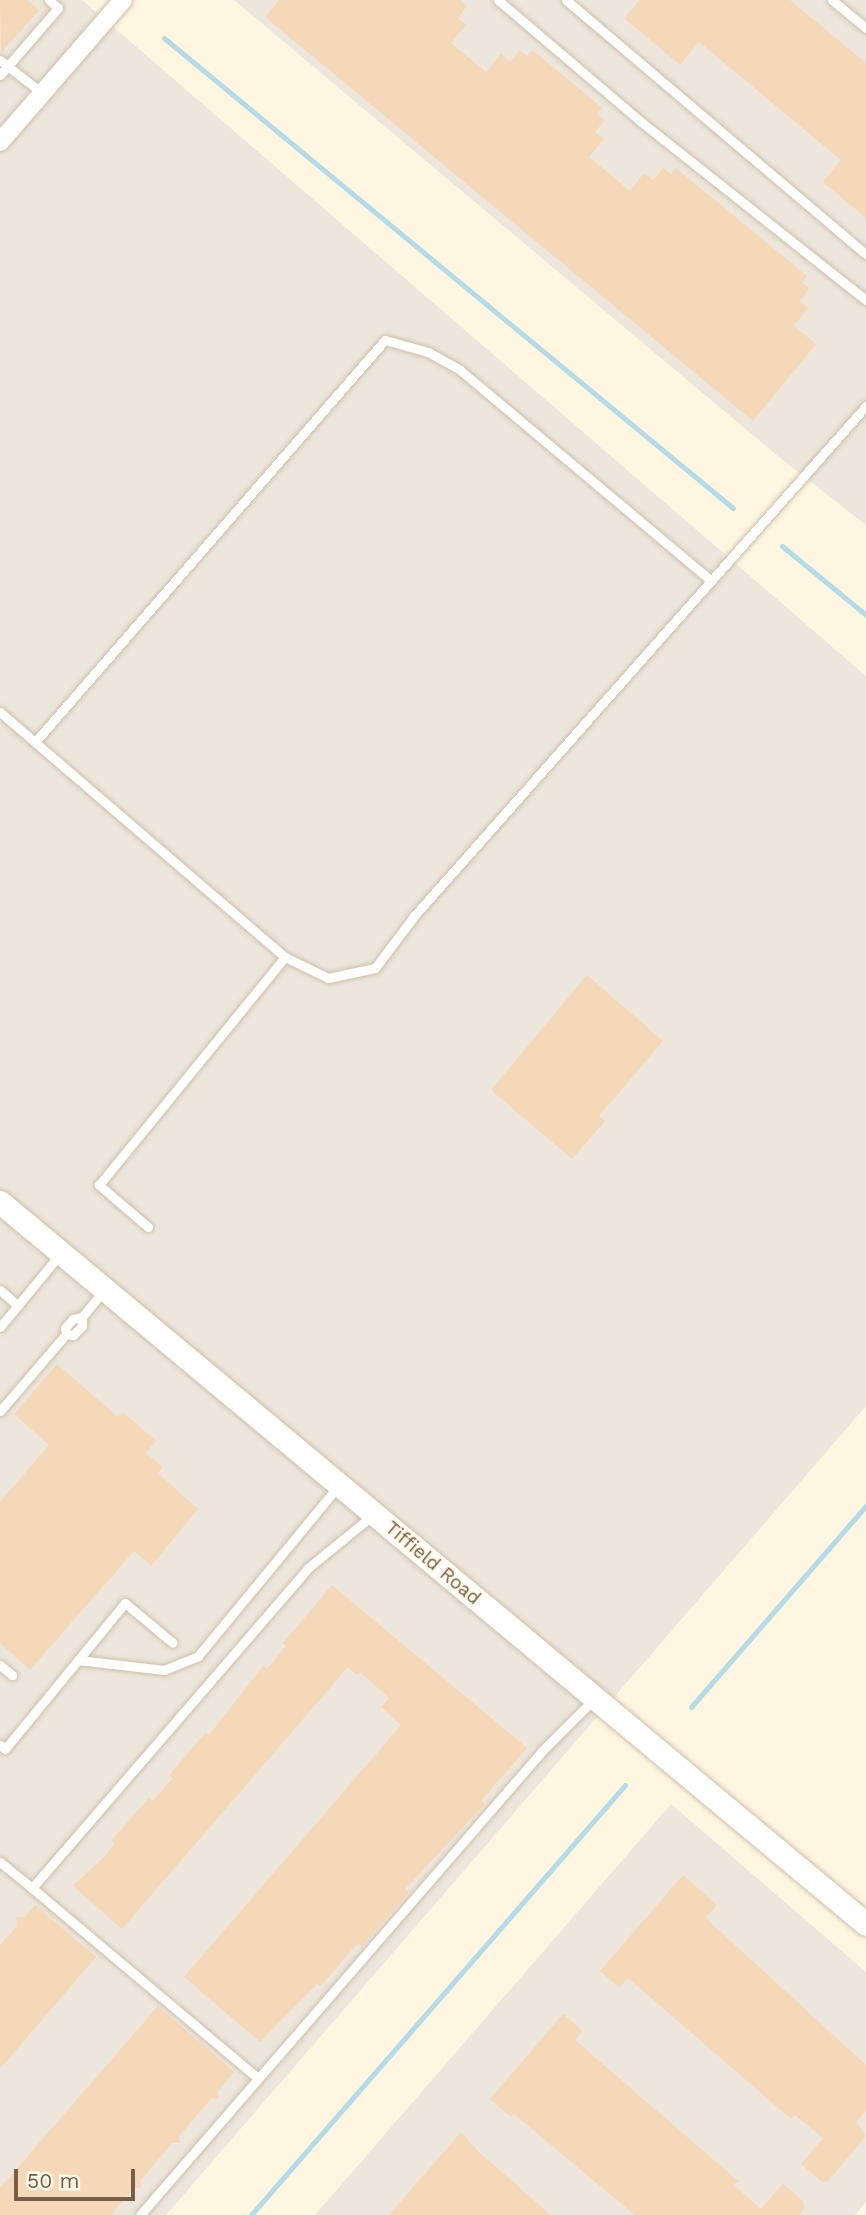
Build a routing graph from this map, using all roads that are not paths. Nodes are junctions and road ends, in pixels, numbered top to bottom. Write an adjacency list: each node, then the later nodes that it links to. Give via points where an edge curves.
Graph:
1 (49, 0): 7 (lane, via 58,8)
2 (123, 0): 9 (street)
3 (498, 0): 12 (lane, via 640,121)
4 (566, 0): 11 (lane)
5 (832, 0): 6 (lane)
6 (866, 28)
7 (4, 63): 8 (lane); 9 (lane)
8 (0, 75)
9 (42, 93): 10 (street)
10 (0, 142)
11 (866, 254)
12 (866, 300)
13 (866, 406): 14 (lane)
14 (709, 579): 16 (lane, via 460,370 428,352 385,340); 17 (lane, via 415,915 375,968 328,978)
15 (0, 712): 16 (lane)
16 (35, 742): 17 (lane)
17 (285, 957): 19 (lane, via 99,1185)
18 (0, 1202): 20 (street, Tiffield Road)
19 (148, 1227)
20 (61, 1253): 21 (street, Tiffield Road); 23 (lane)
21 (105, 1289): 25 (lane, via 82,1317 82,1325 73,1335 66,1335); 26 (street, Tiffield Road)
22 (0, 1290): 23 (lane)
23 (17, 1305): 24 (lane)
24 (0, 1327)
25 (0, 1411)
26 (339, 1485): 27 (street, Tiffield Road); 29 (lane, via 198,1656 164,1670)
27 (374, 1514): 32 (street, Tiffield Road); 35 (lane, via 308,1568)
28 (173, 1643): 29 (lane, via 125,1603)
29 (78, 1660): 33 (lane, via 5,1749)
30 (0, 1665): 31 (lane)
31 (12, 1675)
32 (595, 1698): 36 (street, Tiffield Road); 37 (lane, via 542,1750)
33 (0, 1745)
34 (0, 1861): 35 (lane)
35 (32, 1888): 37 (lane)
36 (866, 1924)
37 (258, 2078): 38 (lane)
38 (140, 2215)

